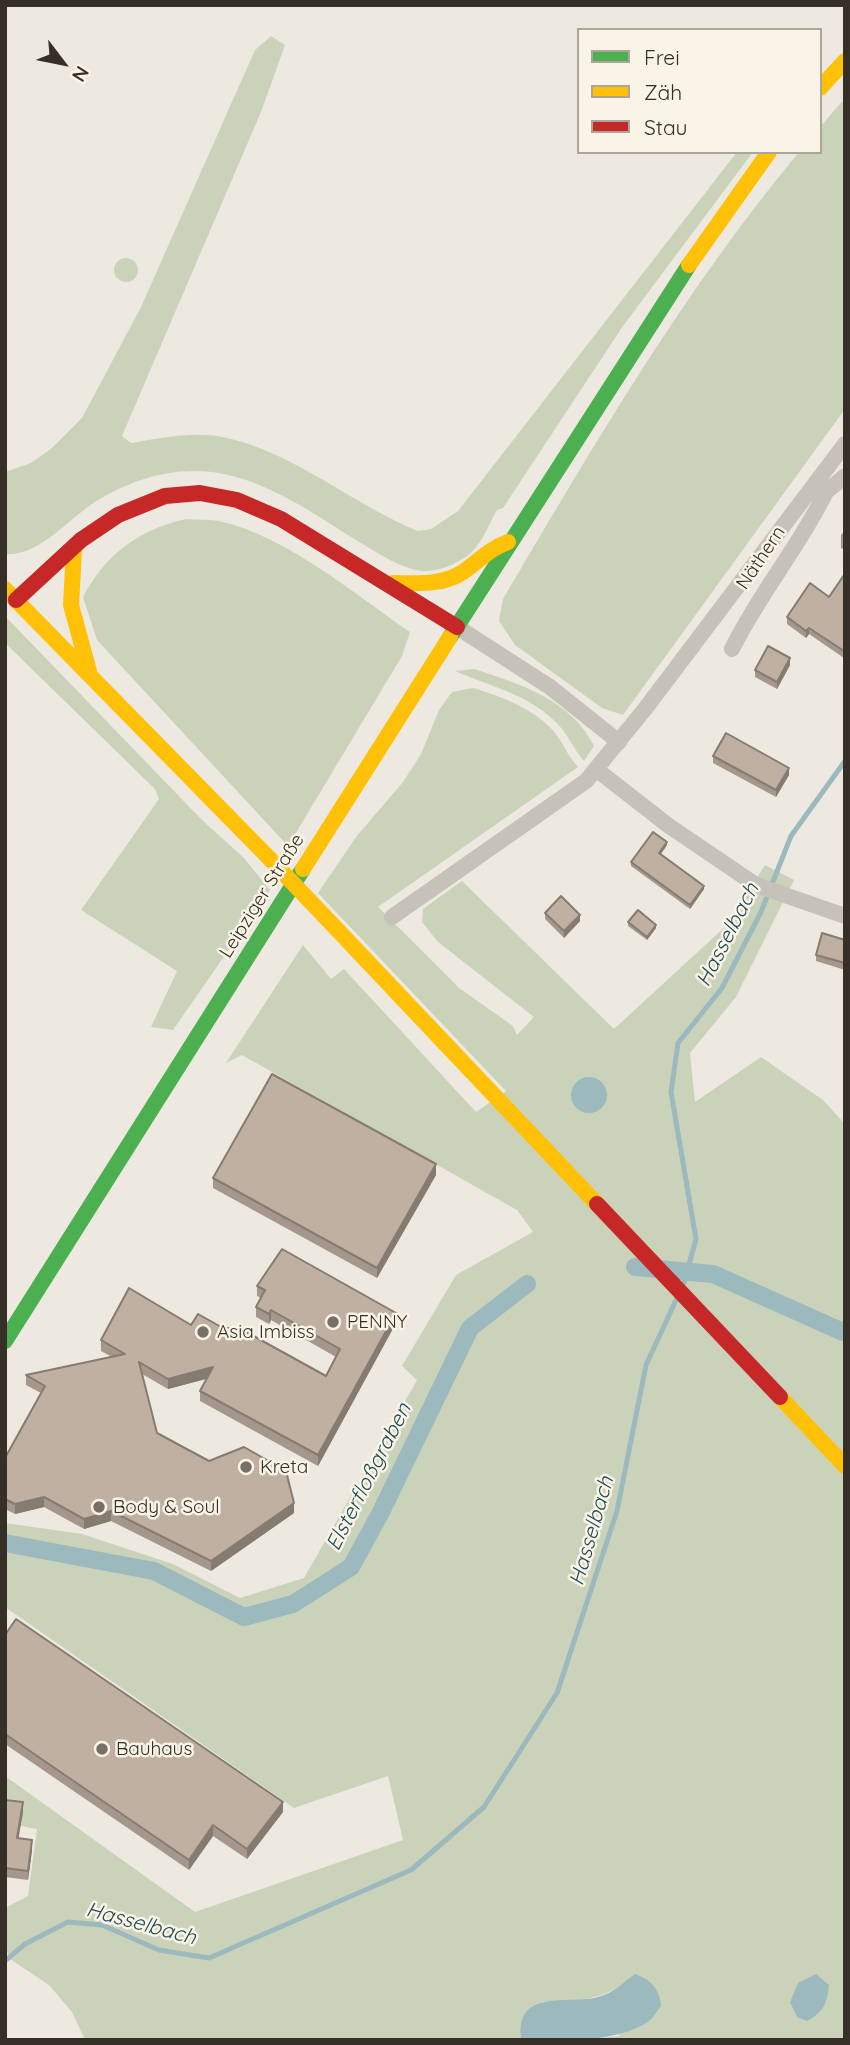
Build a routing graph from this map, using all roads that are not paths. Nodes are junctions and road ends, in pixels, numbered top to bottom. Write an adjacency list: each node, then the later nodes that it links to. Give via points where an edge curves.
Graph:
1 (845, 61): 2 (main road)
2 (822, 86)
3 (768, 154): 7 (main road, Leipziger Straße, via 695,255)
4 (845, 444): 6 (street)
5 (845, 476): 6 (street, Näthern)
6 (821, 487): 12 (street, Näthern, via 792,554 752,609); 14 (street)
7 (509, 542): 9 (main road, via 486,549 445,580); 11 (main road, Leipziger Straße)
8 (74, 550): 9 (main road, via 106,523 142,503 170,495 210,494 261,509); 10 (main road); 13 (main road, via 71,605)
9 (393, 583): 11 (main road)
10 (11, 594): 13 (main road)
11 (457, 627): 14 (street, via 550,687); 18 (main road, Leipziger Straße)
12 (732, 649)
13 (89, 673): 19 (main road, bridge)
14 (619, 742): 15 (street)
15 (597, 770): 16 (street, via 577,789); 17 (street, via 756,885)
16 (392, 916)
17 (845, 916)
18 (5, 1341)
19 (845, 1466)

